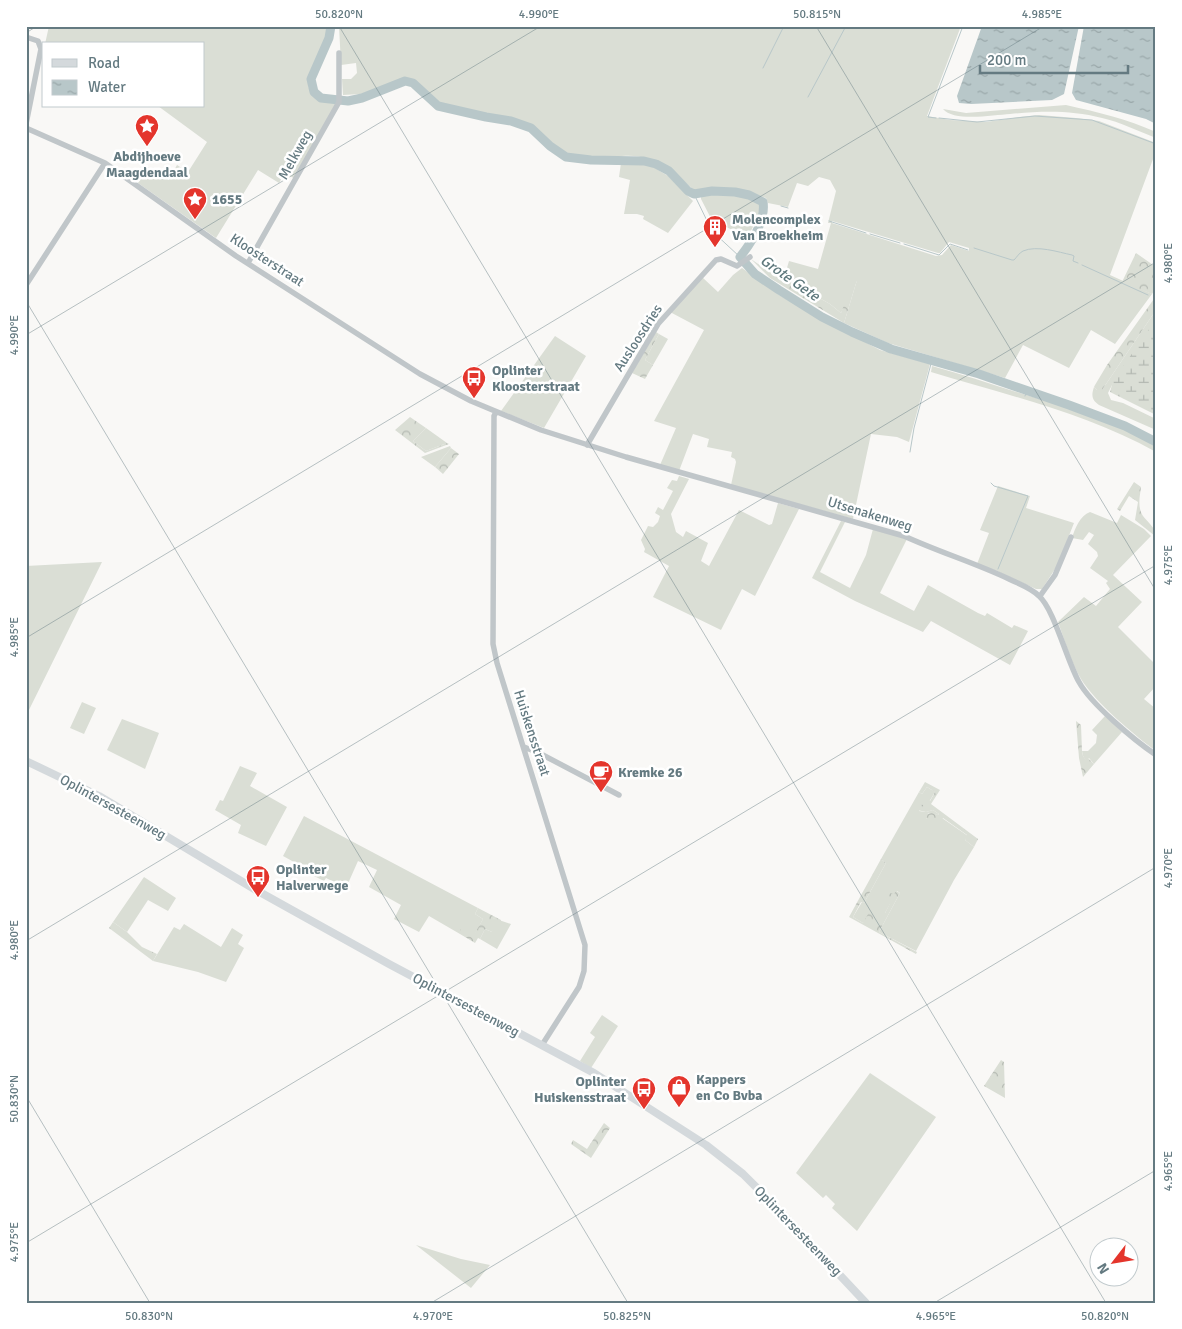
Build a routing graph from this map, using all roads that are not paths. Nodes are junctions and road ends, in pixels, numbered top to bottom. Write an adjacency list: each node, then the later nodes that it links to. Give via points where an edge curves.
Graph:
1 (26, 37): 3 (street, via 38,42 41,49)
2 (339, 53): 6 (street, Melkweg, via 340,100)
3 (26, 126): 4 (street, Kloosterstraat)
4 (105, 163): 6 (street, Kloosterstraat); 7 (street)
5 (750, 257): 9 (street, Ausloosdries, via 736,266 716,260 664,317)
6 (248, 264): 8 (street, Kloosterstraat, via 420,374)
7 (26, 285)
8 (496, 412): 9 (street, Utsenakenweg); 12 (street, Huiskensstraat, via 493,644)
9 (587, 444): 11 (street, Utsenakenweg, via 904,536 995,573)
10 (1071, 537): 11 (street, via 1055,575)
11 (1040, 596): 13 (street, via 1079,683 1098,705)
12 (524, 747): 15 (street); 16 (street, Huiskensstraat, via 585,945 584,972 579,987)
13 (1156, 755)
14 (26, 760): 16 (street, Oplintersesteenweg, via 99,796 256,890)
15 (619, 795)
16 (542, 1045): 17 (street, Oplintersesteenweg, via 594,1072 730,1163)
17 (866, 1303)

